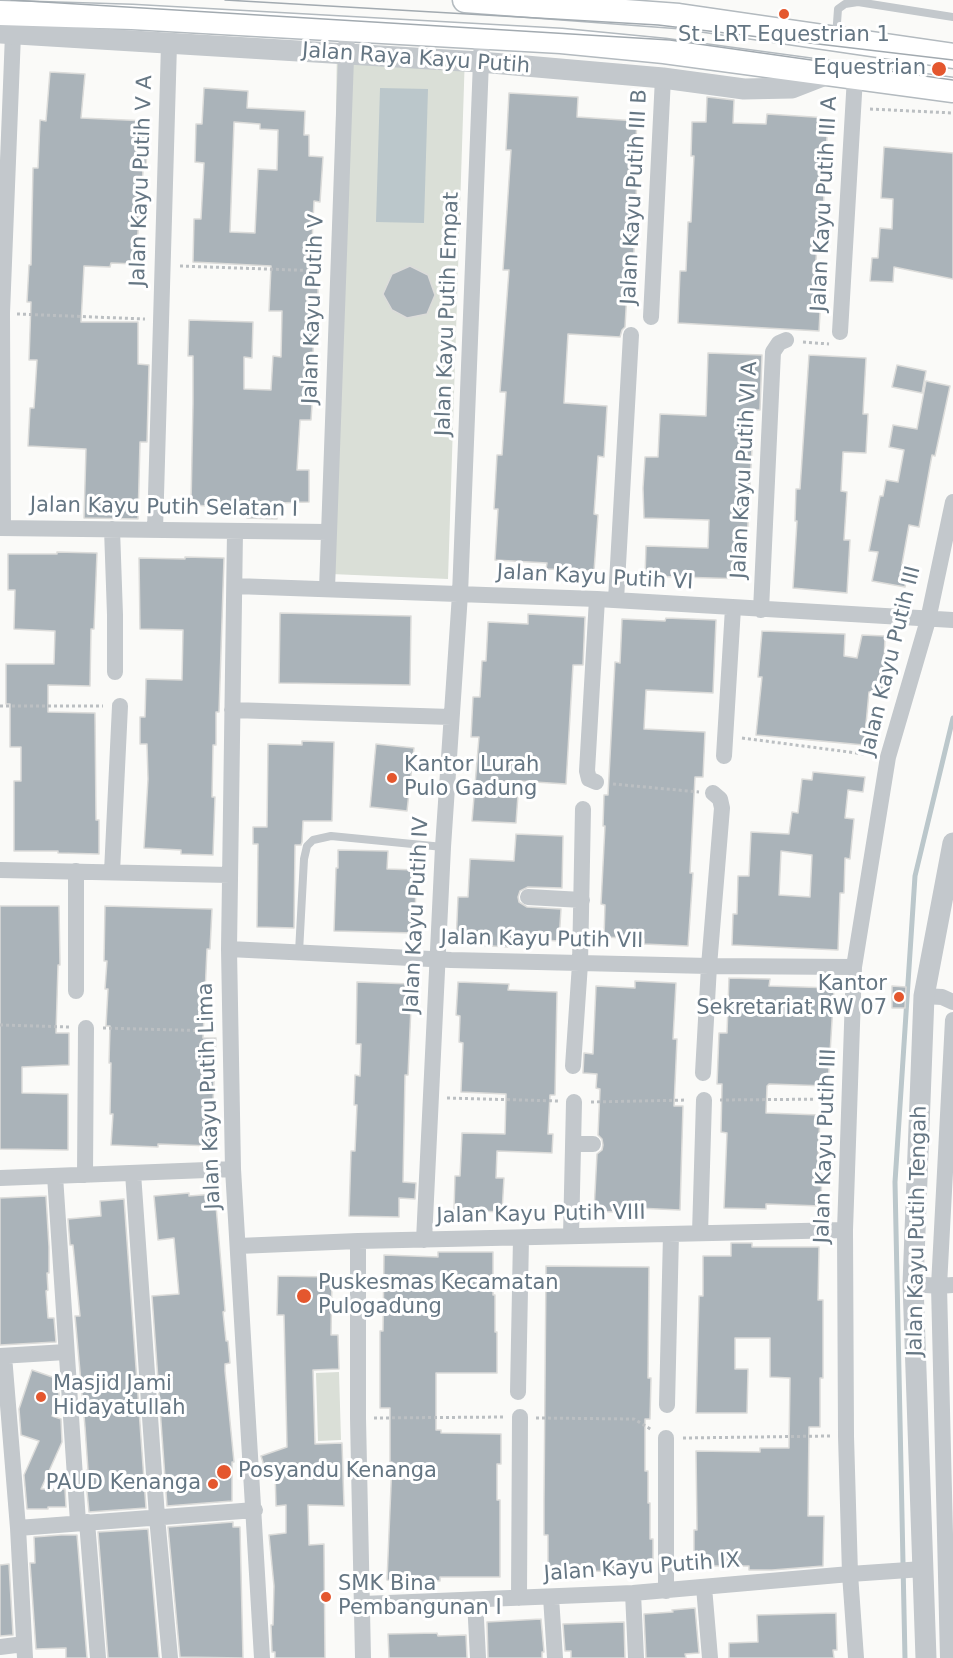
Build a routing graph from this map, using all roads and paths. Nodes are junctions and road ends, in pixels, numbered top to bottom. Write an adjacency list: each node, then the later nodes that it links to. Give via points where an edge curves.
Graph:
1 (465, 0): 2 (main road)
2 (668, 8): 9 (main road)
3 (133, 9): 4 (main road, Jalan Raya Kayu Putih); 6 (main road, Jalan Raya Kayu Putih)
4 (0, 13)
5 (953, 17): 9 (lane, via 858,2 845,4 837,9)
6 (347, 30): 8 (main road, Jalan Raya Kayu Putih); 11 (street, Jalan Kayu Putih V)
7 (7, 34): 10 (street, Jalan Raya Kayu Putih); 22 (street)
8 (482, 36): 13 (street, Jalan Kayu Putih Empat); 14 (main road, Jalan Raya Kayu Putih, via 664,51)
9 (836, 39): 12 (main road)
10 (169, 44): 11 (street, Jalan Raya Kayu Putih); 20 (street, Jalan Kayu Putih V A)
11 (346, 54): 13 (street, Jalan Raya Kayu Putih); 21 (street, Jalan Kayu Putih V)
12 (953, 56)
13 (480, 62): 16 (street, Jalan Raya Kayu Putih); 36 (street, Jalan Kayu Putih Empat)
14 (828, 74): 15 (main road, Jalan Raya Kayu Putih); 16 (street, Jalan Raya Kayu Putih, via 792,88 744,88)
15 (855, 77): 17 (main road, Jalan Raya Kayu Putih); 18 (street, Jalan Kayu Putih III A)
16 (663, 78): 23 (street, Jalan Kayu Putih III B)
17 (953, 90)
18 (853, 108): 19 (path); 25 (street, Jalan Kayu Putih III A)
19 (953, 113)
20 (162, 266): 21 (path); 24 (street, Jalan Kayu Putih V A)
21 (337, 271): 33 (street, Jalan Kayu Putih V)
22 (2, 313): 24 (path); 29 (street)
23 (651, 317)
24 (160, 320): 31 (street, Jalan Kayu Putih V A)
25 (840, 332): 27 (path, via 831,345)
26 (631, 335): 38 (street)
27 (786, 340): 40 (street, Jalan Kayu Putih VI A, via 778,343 773,352)
28 (953, 502): 41 (street, Jalan Kayu Putih III)
29 (2, 528): 30 (street, Jalan Kayu Putih Selatan I)
30 (112, 530): 31 (street, Jalan Kayu Putih Selatan I); 42 (street)
31 (155, 530): 32 (street, Jalan Kayu Putih Selatan I)
32 (235, 531): 33 (street, Jalan Kayu Putih Selatan I); 34 (street, Jalan Kayu Putih Lima)
33 (328, 532): 35 (street, Jalan Kayu Putih V)
34 (235, 586): 35 (street, Jalan Kayu Putih VI); 45 (street, Jalan Kayu Putih Lima)
35 (327, 589): 36 (street, Jalan Kayu Putih VI)
36 (460, 594): 37 (street, Jalan Kayu Putih VI); 46 (street, Jalan Kayu Putih IV)
37 (597, 599): 38 (street, Jalan Kayu Putih VI); 50 (street, via 587,771)
38 (616, 600): 39 (street, Jalan Kayu Putih VI)
39 (733, 608): 40 (street, Jalan Kayu Putih VI); 47 (street)
40 (760, 610): 41 (street, Jalan Kayu Putih VI)
41 (940, 620): 49 (street, Jalan Kayu Putih III)
42 (115, 672)
43 (0, 706): 44 (path)
44 (120, 706): 57 (street)
45 (232, 710): 46 (street); 58 (street, Jalan Kayu Putih Lima)
46 (451, 717): 54 (street, Jalan Kayu Putih IV)
47 (726, 735): 48 (street); 49 (path)
48 (724, 756)
49 (888, 757): 66 (street, Jalan Kayu Putih III)
50 (596, 782): 51 (path)
51 (713, 793): 65 (street, via 722,808)
52 (584, 809): 60 (street)
53 (953, 843): 68 (street, Jalan Kayu Putih Tengah)
54 (443, 847): 62 (lane, via 331,836 313,840 304,859); 63 (street, Jalan Kayu Putih IV)
55 (0, 870): 56 (street)
56 (76, 871): 57 (street); 67 (street)
57 (112, 872): 58 (street)
58 (230, 875): 61 (street, Jalan Kayu Putih Lima)
59 (528, 897): 60 (street)
60 (582, 900): 64 (street)
61 (229, 948): 62 (street, Jalan Kayu Putih VII); 73 (street, Jalan Kayu Putih Lima)
62 (299, 952): 63 (street, Jalan Kayu Putih VII)
63 (436, 960): 64 (street, Jalan Kayu Putih VII); 76 (street, Jalan Kayu Putih IV)
64 (580, 964): 65 (street, Jalan Kayu Putih VII); 74 (street)
65 (709, 966): 66 (street, Jalan Kayu Putih VII); 75 (street)
66 (854, 967): 77 (street, Jalan Kayu Putih III)
67 (76, 991)
68 (924, 1000): 69 (street, via 942,997); 95 (street, Jalan Kayu Putih Tengah)
69 (953, 1003)
70 (953, 1020): 96 (street, Jalan Kayu Putih Tengah)
71 (0, 1025): 72 (path)
72 (86, 1028): 73 (path); 84 (street)
73 (231, 1032): 82 (street, Jalan Kayu Putih Lima)
74 (573, 1066)
75 (703, 1073)
76 (430, 1098): 79 (path); 93 (street, Jalan Kayu Putih IV)
77 (849, 1099): 78 (path); 87 (street, Jalan Kayu Putih III)
78 (704, 1100): 79 (path); 88 (street)
79 (574, 1102): 80 (street)
80 (573, 1144): 81 (street); 90 (street)
81 (593, 1144)
82 (233, 1169): 83 (street); 94 (street, Jalan Kayu Putih Lima)
83 (133, 1173): 84 (street); 106 (street)
84 (85, 1175): 85 (street)
85 (55, 1176): 86 (street); 97 (street)
86 (0, 1178)
87 (845, 1230): 88 (street, Jalan Kayu Putih VIII); 103 (street, Jalan Kayu Putih III)
88 (700, 1233): 89 (street, Jalan Kayu Putih VIII)
89 (671, 1234): 90 (street, Jalan Kayu Putih VIII); 100 (street)
90 (571, 1236): 91 (street, Jalan Kayu Putih VIII)
91 (521, 1238): 93 (street, Jalan Kayu Putih VIII); 99 (street)
92 (358, 1240): 93 (street, Jalan Kayu Putih VIII); 94 (street, Jalan Kayu Putih VIII); 102 (street)
93 (424, 1240)
94 (238, 1246): 105 (street, Jalan Kayu Putih Lima)
95 (913, 1280): 96 (street); 109 (street, Jalan Kayu Putih Tengah)
96 (944, 1284): 119 (street, Jalan Kayu Putih Tengah, via 944,1541)
97 (66, 1352): 98 (street); 107 (street)
98 (2, 1356): 108 (street)
99 (518, 1392)
100 (667, 1405)
101 (519, 1417): 102 (path); 104 (path, via 634,1419); 115 (street)
102 (358, 1418): 117 (street)
103 (846, 1436): 104 (path); 110 (street, Jalan Kayu Putih III)
104 (666, 1438): 112 (street)
105 (255, 1510): 106 (street); 124 (street, Jalan Kayu Putih Lima)
106 (157, 1517): 107 (street); 123 (street)
107 (83, 1522): 108 (street); 122 (street)
108 (18, 1528): 121 (street)
109 (915, 1569): 110 (street, Jalan Kayu Putih IX); 118 (street, Jalan Kayu Putih Tengah)
110 (850, 1574): 111 (street, Jalan Kayu Putih IX); 130 (street, Jalan Kayu Putih III)
111 (704, 1587): 112 (street, Jalan Kayu Putih IX); 129 (street)
112 (666, 1591): 113 (street, Jalan Kayu Putih IX)
113 (633, 1593): 114 (street, Jalan Kayu Putih IX); 128 (street)
114 (551, 1597): 115 (street, Jalan Kayu Putih IX); 127 (street)
115 (519, 1598): 116 (street, Jalan Kayu Putih IX)
116 (475, 1600): 117 (street, Jalan Kayu Putih IX); 126 (street)
117 (363, 1604): 125 (street)
118 (926, 1633): 119 (street); 131 (street, Jalan Kayu Putih Tengah)
119 (951, 1635): 132 (street, Jalan Kayu Putih Tengah)
120 (0, 1647): 121 (street)
121 (25, 1651)
122 (98, 1658)
123 (170, 1658)
124 (262, 1658)
125 (363, 1658)
126 (478, 1658)
127 (555, 1658)
128 (636, 1658)
129 (710, 1658)
130 (856, 1658)
131 (926, 1658)
132 (948, 1658)

